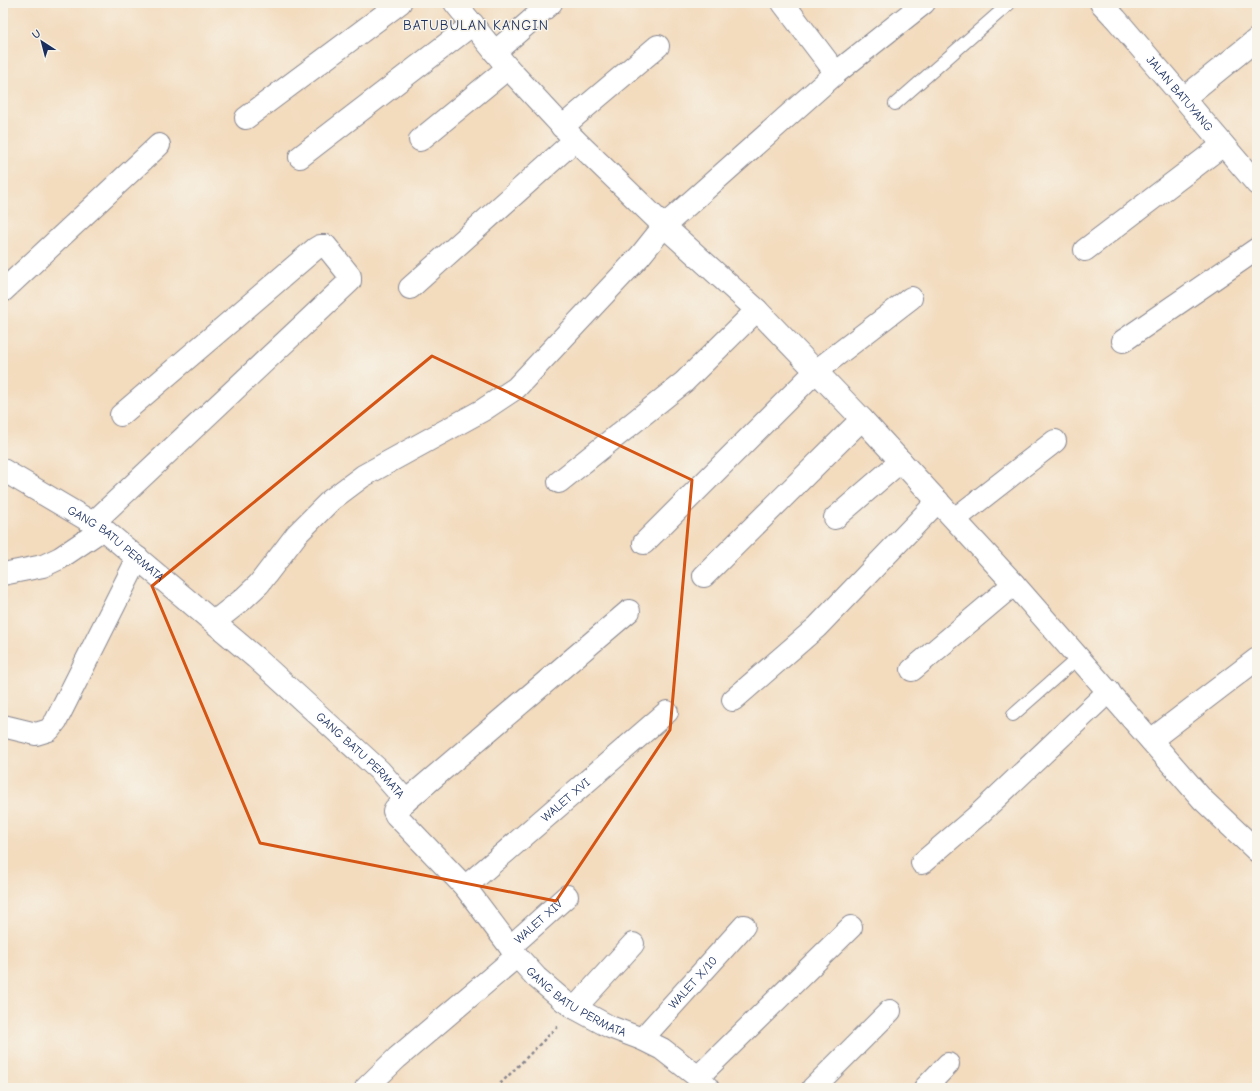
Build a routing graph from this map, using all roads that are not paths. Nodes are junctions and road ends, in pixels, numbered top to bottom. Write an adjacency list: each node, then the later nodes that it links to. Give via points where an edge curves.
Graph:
1 (400, 3): 15 (street)
2 (455, 3): 8 (street)
3 (551, 3): 11 (street)
4 (783, 3): 12 (street)
5 (924, 3): 12 (street)
6 (1010, 3): 14 (lane)
7 (1101, 3): 13 (street, JALAN BATUYANG)
8 (473, 24): 11 (street); 20 (street)
9 (1257, 39): 13 (street)
10 (658, 46): 16 (street)
11 (501, 60): 16 (street); 17 (street)
12 (836, 74): 22 (street)
13 (1184, 98): 19 (street, JALAN BATUYANG)
14 (895, 104)
15 (246, 118)
16 (568, 134): 22 (street); 25 (street)
17 (420, 140)
18 (159, 145): 26 (street)
19 (1223, 145): 21 (street, JALAN BATUYANG); 23 (street)
20 (300, 157)
21 (1257, 184)
22 (664, 226): 28 (street); 47 (street, via 640,256 516,388 483,410 363,476 331,500 297,534 259,584)
23 (1085, 250)
24 (1257, 250): 29 (street)
25 (410, 288)
26 (3, 291)
27 (911, 298): 30 (street)
28 (757, 310): 30 (street); 36 (street, via 684,382)
29 (1123, 341)
30 (816, 371): 32 (street); 41 (street)
31 (121, 415): 40 (street, via 315,249 326,246 350,276 350,281)
32 (862, 419): 34 (street); 44 (street)
33 (1055, 441): 39 (street)
34 (901, 461): 37 (street); 38 (street)
35 (3, 470): 40 (street, GANG BATU PERMATA)
36 (559, 482)
37 (938, 501): 39 (street); 52 (street, via 817,627)
38 (835, 518)
39 (955, 519): 45 (street)
40 (98, 526): 42 (street, GANG BATU PERMATA); 43 (street, via 60,558 43,566)
41 (644, 543)
42 (138, 558): 47 (street, GANG BATU PERMATA); 55 (street, via 56,721 49,730 36,734)
43 (3, 574)
44 (704, 576)
45 (1014, 584): 48 (street); 50 (street)
46 (630, 611): 57 (street)
47 (214, 622): 57 (street, GANG BATU PERMATA, via 380,771)
48 (1079, 657): 51 (street); 54 (lane)
49 (1257, 659): 56 (street)
50 (912, 670)
51 (1109, 691): 56 (street); 59 (street, via 977,816)
52 (733, 700)
53 (666, 712): 60 (street, WALET XVI)
54 (1013, 714)
55 (3, 726)
56 (1151, 740): 58 (street, via 1203,800)
57 (406, 801): 60 (street, GANG BATU PERMATA, via 395,809 396,815)
58 (1257, 851)
59 (922, 863)
60 (464, 887): 65 (street, GANG BATU PERMATA)
61 (567, 896): 65 (street, WALET XIV)
62 (744, 926): 68 (street, WALET X/10)
63 (851, 928): 70 (street)
64 (633, 944): 66 (street)
65 (513, 952): 66 (street, GANG BATU PERMATA, via 536,977); 71 (street, WALET XIV)
66 (575, 1008): 68 (street, GANG BATU PERMATA, via 610,1027)
67 (890, 1011): 72 (street)
68 (642, 1039): 70 (street, GANG BATU PERMATA, via 662,1049)
69 (948, 1064): 73 (street)
70 (703, 1082)
71 (366, 1088)
72 (813, 1088)
73 (925, 1088)

